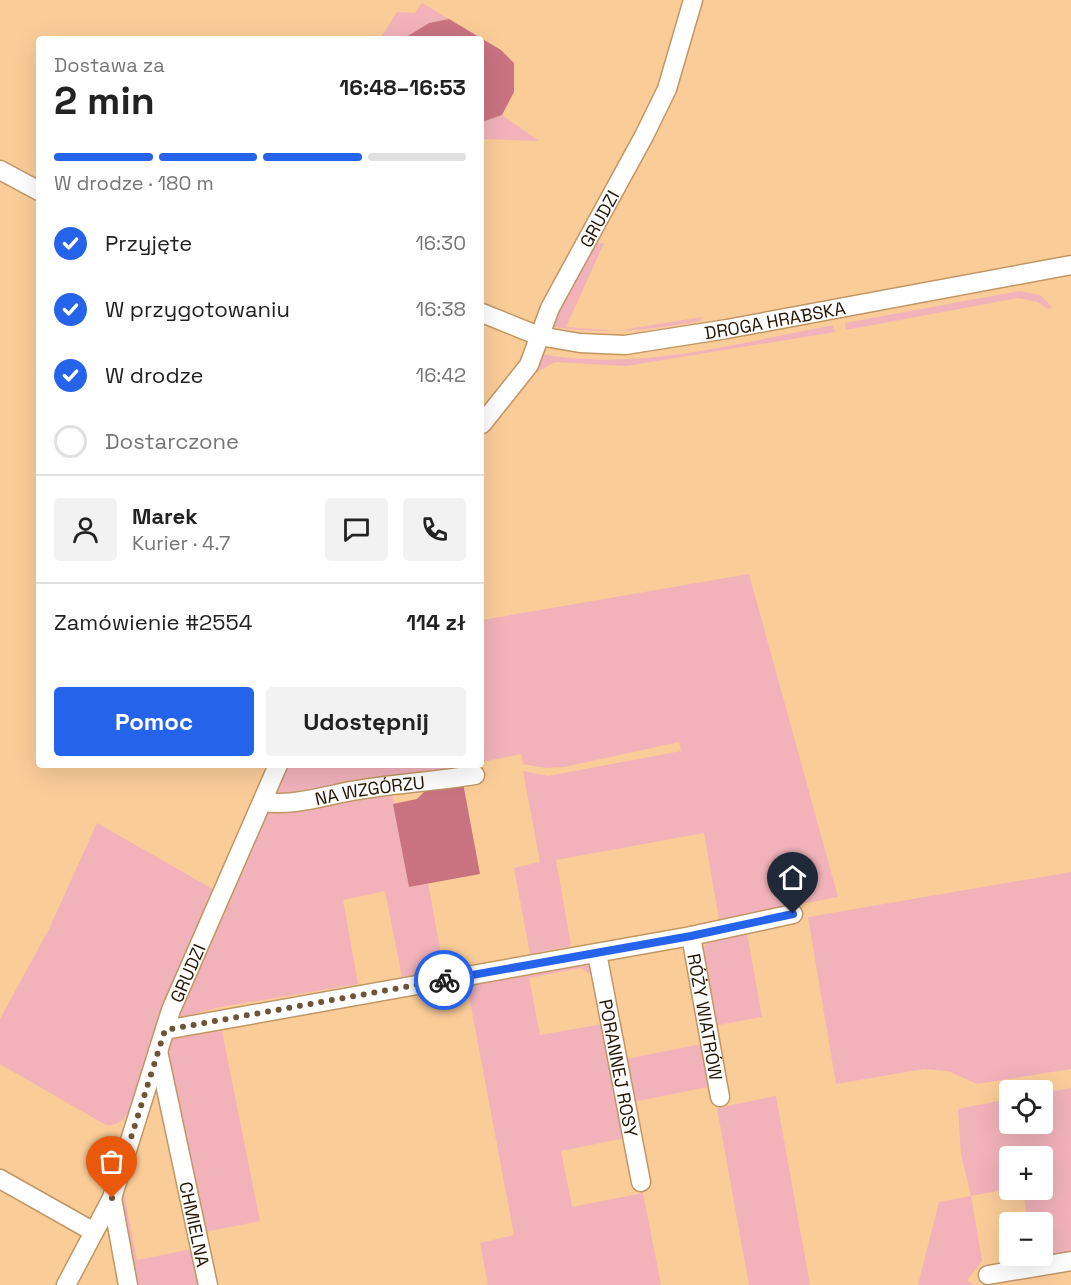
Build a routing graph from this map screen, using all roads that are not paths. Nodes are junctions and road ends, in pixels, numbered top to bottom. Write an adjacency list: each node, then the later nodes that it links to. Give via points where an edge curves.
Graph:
1 (693, 0): 6 (street, GRUDZI, via 667,89 550,308)
2 (0, 170): 3 (street)
3 (36, 189)
4 (1071, 265): 6 (street, DROGA HRABSKA, via 643,343 580,343)
5 (484, 314): 6 (street, DROGA HRABSKA)
6 (539, 336): 7 (street, GRUDZI, via 526,369)
7 (484, 422)
8 (277, 768): 10 (street, GRUDZI)
9 (475, 775): 10 (street, NA WZGÓRZU, via 365,788 281,805)
10 (263, 802): 14 (street, GRUDZI)
11 (793, 914): 12 (street)
12 (691, 936): 13 (street); 16 (street, RÓŻY WIATRÓW)
13 (597, 952): 14 (street); 18 (street, PORANNEJ ROSY)
14 (165, 1030): 15 (street, GRUDZI)
15 (158, 1051): 19 (street, GRUDZI); 25 (street, CHMIELNA)
16 (720, 1097)
17 (0, 1179): 20 (street)
18 (641, 1182)
19 (112, 1198): 20 (street, GRUDZI); 24 (street)
20 (94, 1232): 23 (street, GRUDZI)
21 (1071, 1261): 22 (street)
22 (988, 1275)
23 (66, 1285)
24 (129, 1285)
25 (208, 1285)

